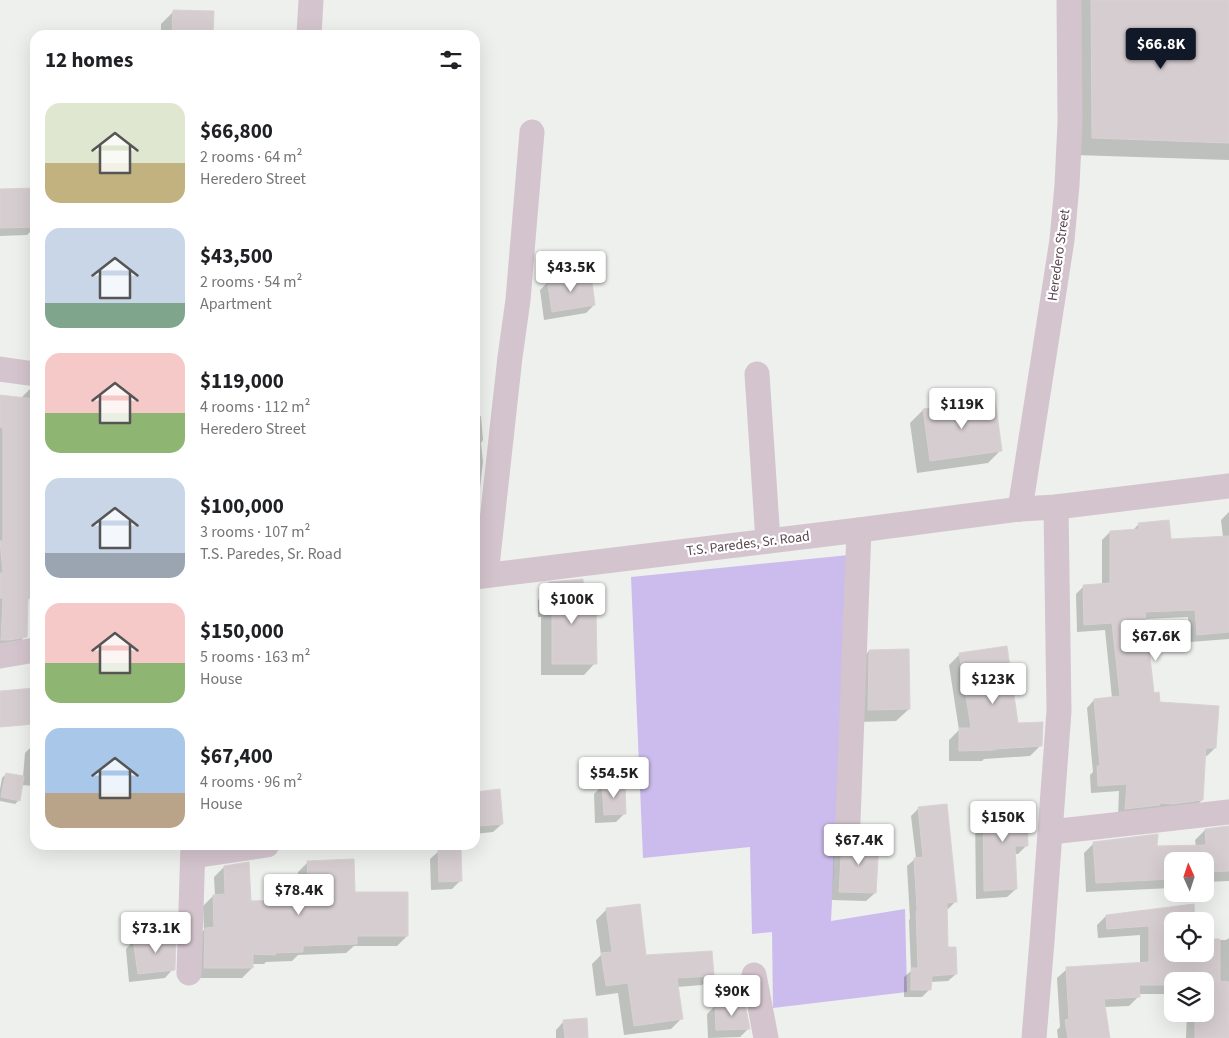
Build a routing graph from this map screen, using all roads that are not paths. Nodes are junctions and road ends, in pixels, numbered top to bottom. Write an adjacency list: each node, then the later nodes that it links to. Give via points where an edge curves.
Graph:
1 (311, 0): 3 (street)
2 (1069, 0): 10 (street, Heredero Street, via 1070,123 1062,240)
3 (309, 30)
4 (532, 132): 13 (street, via 518,300)
5 (0, 369): 6 (street)
6 (30, 373)
7 (758, 374): 12 (street)
8 (1229, 486): 9 (street, T.S. Paredes, Sr. Road)
9 (1056, 507): 10 (street, T.S. Paredes, Sr. Road); 18 (street, via 1059,711)
10 (1020, 509): 11 (street, T.S. Paredes, Sr. Road)
11 (859, 530): 12 (street, T.S. Paredes, Sr. Road); 17 (street)
12 (768, 541): 13 (street, T.S. Paredes, Sr. Road)
13 (481, 576)
14 (30, 651): 15 (street)
15 (0, 656)
16 (1229, 812): 18 (street)
17 (848, 821)
18 (1051, 832): 23 (street)
19 (193, 851): 20 (street)
20 (189, 973)
21 (754, 975): 22 (street)
22 (766, 1038)
23 (1034, 1038)

